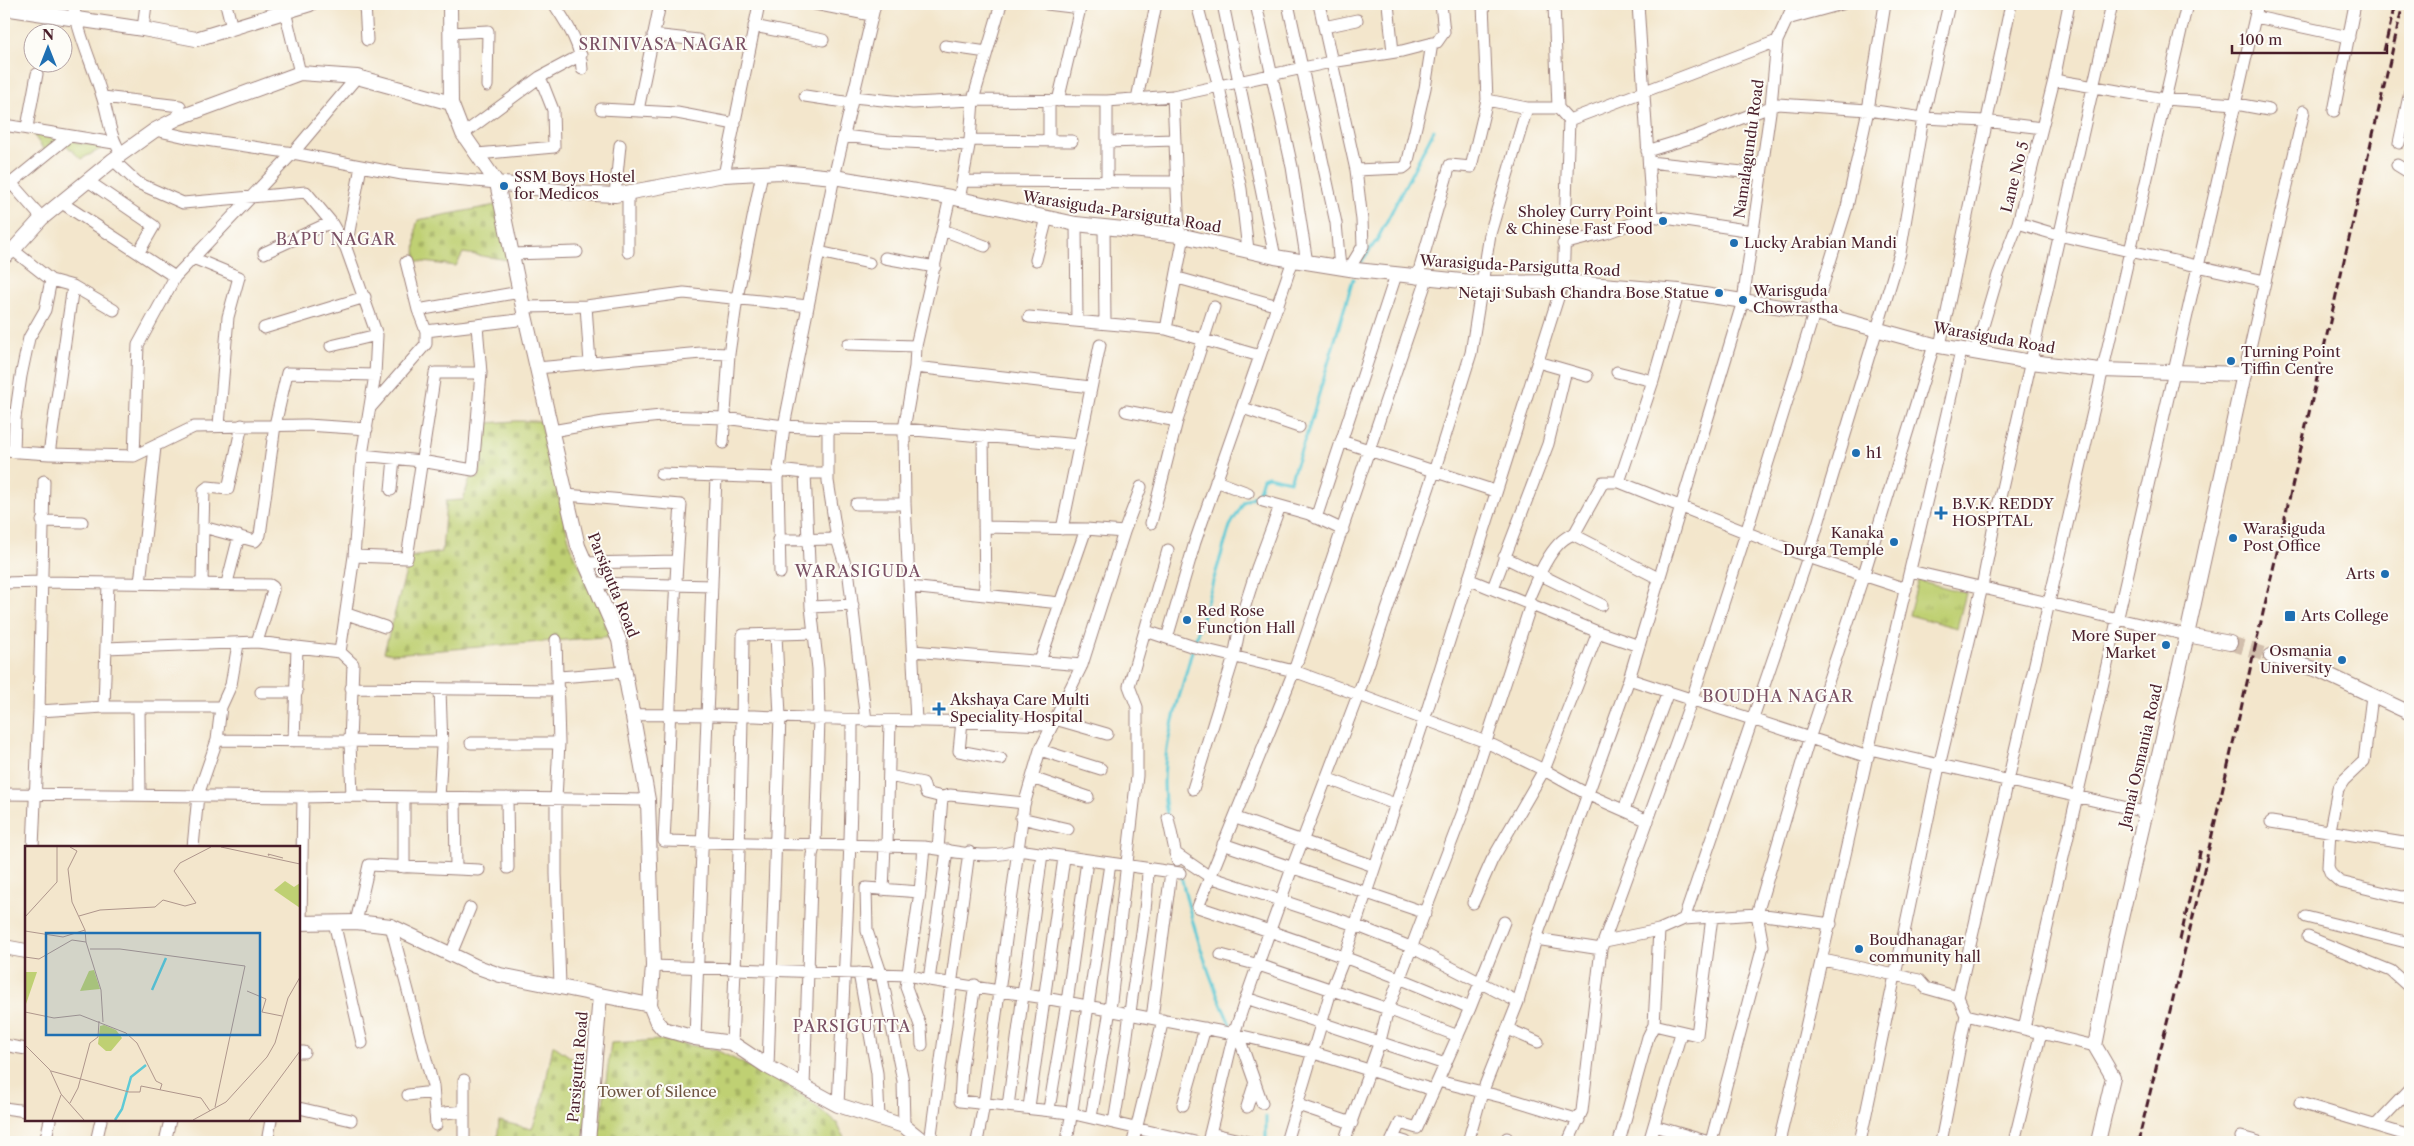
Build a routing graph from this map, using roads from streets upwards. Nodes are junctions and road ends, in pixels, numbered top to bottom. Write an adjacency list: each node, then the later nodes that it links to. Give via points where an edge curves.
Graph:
1 (73, 4): 41 (street)
2 (146, 4): 47 (street)
3 (226, 4): 46 (street)
4 (310, 4): 38 (street)
5 (364, 4): 51 (street)
6 (450, 4): 48 (street)
7 (556, 4): 59 (street)
8 (660, 4): 49 (street)
9 (759, 4): 44 (street)
10 (815, 4): 39 (street)
11 (874, 4): 39 (street)
12 (1001, 4): 57 (street)
13 (1047, 4): 35 (street)
14 (1156, 4): 78 (street)
15 (1197, 4): 72 (street)
16 (1223, 4): 69 (street)
17 (1256, 4): 65 (street)
18 (1288, 4): 62 (street)
19 (1319, 4): 45 (street)
20 (1388, 4): 58 (street)
21 (1441, 4): 55 (street, via 1444,32)
22 (1483, 4): 82 (street)
23 (1554, 4): 89 (street)
24 (1638, 4): 74 (street)
25 (1794, 4): 42 (street, Namalagundu Road)
26 (1842, 4): 36 (street)
27 (1885, 4): 92 (street)
28 (1949, 4): 97 (street)
29 (2010, 4): 99 (street)
30 (2069, 4): 68 (street, Lane No 5)
31 (2112, 4): 71 (street)
32 (2187, 4): 79 (street)
33 (2258, 4): 40 (street)
34 (2355, 4): 50 (street)
35 (1080, 6): 83 (street)
36 (1825, 6): 42 (street)
37 (4, 8): 41 (street)
38 (291, 8): 46 (street); 63 (street)
39 (871, 15): 80 (street)
40 (2256, 17): 50 (street); 86 (street)
41 (75, 19): 47 (street); 77 (street)
42 (1787, 19): 54 (street, Namalagundu Road)
43 (1357, 20): 45 (street)
44 (754, 26): 53 (street); 100 (street)
45 (1324, 26): 60 (street)
46 (232, 28): 47 (street, via 196,39)
47 (143, 29)
48 (450, 33): 70 (street, via 488,31); 85 (street)
49 (653, 35): 52 (street); 91 (street)
50 (2349, 37): 95 (street)
51 (366, 40)
52 (698, 40)
53 (823, 40)
54 (1777, 41): 74 (street); 87 (street, Namalagundu Road)
55 (1432, 44): 58 (street); 121 (street, via 1407,164 1403,168)
56 (945, 46): 57 (street)
57 (987, 52): 81 (street)
58 (1394, 52): 60 (street)
59 (581, 55): 61 (street); 67 (street)
60 (1331, 62): 62 (street); 121 (street)
61 (582, 69)
62 (1302, 69): 65 (street); 169 (street)
63 (300, 73): 66 (street); 96 (street)
64 (37, 74): 102 (street)
65 (1271, 76): 69 (street); 164 (street, via 1292,167)
66 (357, 77): 85 (street); 116 (street)
67 (540, 77): 105 (street); 117 (street, via 553,110 554,147)
68 (2054, 80): 71 (street); 103 (street, Lane No 5)
69 (1241, 82): 72 (street); 160 (street)
70 (486, 86)
71 (2092, 86): 79 (street); 146 (street)
72 (1219, 87): 76 (street); 151 (street, via 1241,189)
73 (2410, 91): 113 (street)
74 (1645, 92): 98 (street); 118 (street)
75 (805, 96): 80 (street)
76 (1173, 96): 78 (street); 108 (street)
77 (103, 98): 96 (street, via 180,106); 115 (street)
78 (1137, 98): 84 (street)
79 (2164, 99): 86 (street); 152 (street)
80 (852, 100): 81 (street, via 913,103); 107 (street)
81 (973, 100): 83 (street); 111 (street)
82 (1487, 100): 88 (street); 173 (street, via 1471,167 1450,165)
83 (1054, 101): 84 (street); 109 (street)
84 (1107, 101): 112 (street)
85 (451, 103): 105 (street)
86 (2236, 104): 93 (street); 167 (street)
87 (1771, 105): 92 (street); 118 (street); 124 (street, Namalagundu Road)
88 (1527, 108): 89 (street); 177 (street, via 1490,234)
89 (1558, 108): 98 (street)
90 (601, 109): 91 (street)
91 (638, 110): 100 (street, via 678,113)
92 (1868, 110): 97 (street); 190 (street, via 1847,207)
93 (2269, 110)
94 (2304, 111): 175 (street)
95 (2334, 111)
96 (178, 118): 104 (street)
97 (1922, 118): 99 (street); 198 (street, via 1900,253)
98 (1569, 120): 148 (street)
99 (1985, 121): 103 (street); 206 (street)
100 (735, 124): 125 (street)
101 (4, 125): 102 (street)
102 (28, 127): 106 (street)
103 (2042, 128): 141 (street, Lane No 5)
104 (155, 130): 115 (street); 116 (street, via 186,138)
105 (463, 134): 117 (street)
106 (70, 136): 115 (street); 132 (street)
107 (844, 136): 111 (street); 126 (street)
108 (1175, 140): 112 (street); 130 (street)
109 (1049, 141): 110 (street); 111 (street)
110 (1072, 141)
111 (969, 142): 128 (street)
112 (1107, 142): 129 (street)
113 (2398, 143)
114 (620, 145): 133 (street)
115 (116, 152): 127 (street); 134 (street, via 138,183 183,203)
116 (293, 153): 120 (street); 134 (street)
117 (477, 154): 131 (street)
118 (1648, 157): 124 (street); 137 (street)
119 (2397, 165): 123 (street)
120 (361, 166): 131 (street, via 402,174); 150 (street)
121 (1356, 170): 169 (street, via 1363,246)
122 (762, 173): 125 (street, Warasiguda-Parsigutta Road); 126 (street, Warasiguda-Parsigutta Road); 182 (street)
123 (2410, 173)
124 (1761, 174): 144 (street, Namalagundu Road)
125 (724, 175): 133 (street, Warasiguda-Parsigutta Road)
126 (834, 177): 135 (street, Warasiguda-Parsigutta Road); 156 (street)
127 (88, 181): 136 (street); 153 (street, via 154,226)
128 (962, 181): 129 (street); 135 (street)
129 (1107, 182): 130 (street)
130 (1176, 182): 147 (street)
131 (497, 183): 133 (street, Warasiguda-Parsigutta Road, via 574,193); 159 (street, Parsigutta Road)
132 (8, 186): 138 (street)
133 (622, 194): 155 (street)
134 (251, 196): 140 (street, via 306,192); 161 (street)
135 (954, 199): 139 (street, Warasiguda-Parsigutta Road); 145 (street)
136 (62, 203): 138 (street); 153 (street)
137 (1652, 216): 144 (street); 148 (street)
138 (42, 218): 158 (street)
139 (1047, 218): 142 (street, Warasiguda-Parsigutta Road); 163 (street)
140 (331, 222): 150 (street); 157 (street)
141 (2018, 223): 146 (street); 209 (street, Lane No 5, via 1998,275)
142 (1076, 224): 143 (street, Warasiguda-Parsigutta Road); 193 (street)
143 (1104, 227): 147 (street, Warasiguda-Parsigutta Road); 194 (street)
144 (1752, 231): 183 (street, Namalagundu Road)
145 (940, 234): 149 (street); 168 (street)
146 (2058, 235): 152 (street); 212 (street)
147 (1181, 236): 151 (street, Warasiguda-Parsigutta Road); 172 (street)
148 (1563, 244): 176 (street)
149 (985, 246)
150 (346, 248): 181 (street)
151 (1248, 250): 160 (street, Warasiguda-Parsigutta Road)
152 (2129, 250): 167 (street); 217 (street)
153 (139, 252): 171 (street)
154 (577, 252): 159 (street)
155 (628, 252)
156 (818, 252): 166 (street); 185 (street)
157 (264, 253)
158 (8, 254): 174 (street)
159 (512, 254): 180 (street, Parsigutta Road)
160 (1276, 257): 164 (street, Warasiguda-Parsigutta Road)
161 (193, 258): 171 (street); 231 (street, via 239,277 228,317)
162 (885, 258): 168 (street)
163 (1036, 260)
164 (1300, 261): 169 (street, Warasiguda-Parsigutta Road); 186 (street)
165 (406, 262): 189 (street)
166 (869, 263)
167 (2198, 266): 175 (street); 218 (street)
168 (935, 267): 205 (street)
169 (1345, 268): 170 (street, Warasiguda-Parsigutta Road)
170 (1396, 275): 173 (street, Warasiguda-Parsigutta Road); 241 (street)
171 (175, 277): 248 (street, via 138,345)
172 (1178, 278): 186 (street); 197 (street)
173 (1422, 278): 177 (street, Warasiguda-Parsigutta Road); 246 (street)
174 (51, 280): 178 (street); 245 (street, via 45,310 29,338)
175 (2265, 281): 221 (street)
176 (1563, 282): 177 (street, Warasiguda-Parsigutta Road); 179 (street, Warasiguda-Parsigutta Road); 211 (street)
177 (1481, 283): 252 (street, via 1471,353)
178 (73, 286): 188 (street); 247 (street)
179 (1679, 291): 183 (street, Warasiguda-Parsigutta Road); 224 (street)
180 (520, 292): 189 (street); 191 (street, Parsigutta Road)
181 (365, 297): 196 (street); 200 (street)
182 (737, 298): 184 (street, via 684,293); 185 (street); 208 (street)
183 (1743, 301): 190 (street, Warasiguda Road); 270 (street, Namalagundu Road)
184 (586, 306): 191 (street); 213 (street)
185 (808, 306): 234 (street)
186 (1278, 306): 210 (street)
187 (1214, 307): 201 (street)
188 (114, 310)
189 (418, 310): 199 (street)
190 (1813, 312): 198 (street, Warasiguda Road); 281 (street)
191 (524, 313): 195 (street); 215 (street, Parsigutta Road)
192 (1029, 317): 193 (street)
193 (1077, 321): 194 (street)
194 (1105, 322): 197 (street)
195 (477, 326): 199 (street); 220 (street)
196 (264, 328)
197 (1166, 329): 201 (street)
198 (1876, 329): 206 (street, Warasiguda Road); 290 (street)
199 (426, 331): 226 (street, via 426,344)
200 (377, 335): 204 (street); 222 (street)
201 (1202, 340): 210 (street); 230 (street)
202 (848, 344): 205 (street)
203 (1100, 345): 225 (street)
204 (331, 346)
205 (916, 346): 214 (street)
206 (1937, 346): 207 (street, Warasiguda Road); 296 (street)
207 (1960, 351): 209 (street, Warasiguda Road); 293 (street)
208 (729, 354): 213 (street, via 701,353); 229 (street)
209 (1975, 354): 212 (street, Warasiguda Road)
210 (1260, 356): 227 (street)
211 (1538, 362): 216 (street); 263 (street)
212 (2031, 362): 217 (street, Warasiguda Road); 309 (street)
213 (590, 363): 215 (street)
214 (916, 367): 225 (street); 238 (street)
215 (537, 368): 239 (street, Parsigutta Road)
216 (1566, 370): 223 (street); 289 (street, via 1548,444)
217 (2100, 370): 218 (street, Warasiguda Road); 313 (street)
218 (2175, 371): 221 (street, Warasiguda Road); 320 (street)
219 (1617, 372): 224 (street)
220 (481, 373): 251 (street, via 435,372); 251 (street, via 472,470)
221 (2244, 374): 326 (street, Jamai Osmania Road)
222 (375, 375): 226 (street); 233 (street, via 288,372)
223 (1587, 376)
224 (1653, 381): 260 (street)
225 (1092, 387): 243 (street)
226 (370, 408): 237 (street)
227 (1243, 408): 235 (street); 259 (street)
228 (1126, 411): 230 (street)
229 (725, 418): 234 (street); 239 (street, via 661,416); 242 (street)
230 (1177, 421): 274 (street)
231 (219, 425): 232 (street); 244 (street, via 194,426)
232 (242, 425): 233 (street); 275 (street, via 228,489 208,487 204,490)
233 (275, 425): 237 (street); 283 (street, via 260,535 255,541)
234 (784, 426): 236 (street); 256 (street)
235 (1299, 427)
236 (828, 428): 238 (street); 254 (street)
237 (367, 429): 249 (street)
238 (904, 429): 240 (street); 268 (street)
239 (552, 431): 265 (street, Parsigutta Road)
240 (984, 436): 243 (street); 276 (street)
241 (1341, 442): 246 (street); 271 (street)
242 (723, 444)
243 (1079, 445): 277 (street)
244 (155, 447): 248 (street); 300 (street)
245 (9, 451): 247 (street)
246 (1370, 451): 252 (street); 279 (street)
247 (49, 454): 248 (street)
248 (134, 456)
249 (362, 456): 250 (street); 288 (street)
250 (394, 458): 251 (street); 262 (street)
251 (421, 461): 288 (street, via 407,558)
252 (1434, 472): 263 (street); 351 (street)
253 (805, 473): 254 (street); 256 (street); 284 (street)
254 (828, 473): 285 (street)
255 (661, 474): 257 (street)
256 (778, 474): 257 (street); 286 (street)
257 (716, 476): 307 (street)
258 (44, 481): 272 (street)
259 (1216, 481): 264 (street); 327 (street)
260 (1619, 482): 270 (street); 282 (street, via 1603,482)
261 (1141, 486): 280 (street)
262 (391, 490)
263 (1495, 491): 297 (street)
264 (1248, 493)
265 (566, 495): 291 (street, via 681,504); 292 (street, Parsigutta Road)
266 (1263, 501): 269 (street)
267 (856, 504): 268 (street)
268 (905, 504): 308 (street)
269 (1280, 506): 271 (street); 338 (street, via 1242,616)
270 (1682, 509): 281 (street); 298 (street, Namalagundu Road)
271 (1316, 518): 279 (street)
272 (42, 521): 273 (street); 299 (street)
273 (82, 522)
274 (1151, 523)
275 (203, 527): 283 (street); 305 (street)
276 (984, 527): 277 (street); 312 (street)
277 (1062, 529): 278 (street)
278 (1086, 529): 280 (street); 314 (street)
279 (1343, 530): 341 (street)
280 (1124, 532): 340 (street)
281 (1746, 533): 290 (street); 353 (street)
282 (1575, 534): 295 (street, via 1567,535 1557,544); 298 (street, via 1577,538)
283 (240, 536): 303 (street)
284 (809, 539): 285 (street); 286 (street); 318 (street)
285 (837, 539): 316 (street, via 849,577)
286 (778, 540): 294 (street)
287 (1168, 550): 322 (street)
288 (354, 556): 319 (street)
289 (1504, 557): 295 (street); 310 (street)
290 (1808, 557): 296 (street); 366 (street)
291 (676, 561): 292 (street); 306 (street)
292 (584, 563): 304 (street, Parsigutta Road)
293 (1910, 571): 309 (street); 311 (street)
294 (780, 573)
295 (1540, 574): 315 (street); 317 (street)
296 (1863, 577): 311 (street); 374 (street)
297 (1468, 579): 310 (street); 367 (street)
298 (1660, 579): 332 (street, Namalagundu Road)
299 (42, 582): 301 (street); 302 (street); 357 (street)
300 (140, 582): 302 (street); 305 (street)
301 (4, 583)
302 (108, 583): 334 (street)
303 (227, 583): 305 (street); 329 (street, via 273,587)
304 (593, 583): 306 (street); 342 (street, Parsigutta Road, via 619,640)
305 (202, 584)
306 (675, 586): 307 (street); 359 (street)
307 (712, 586): 360 (street)
308 (910, 587): 312 (street); 335 (street)
309 (1982, 587): 313 (street); 385 (street)
310 (1493, 588): 315 (street)
311 (1906, 589): 383 (street)
312 (985, 595): 314 (street)
313 (2050, 602): 320 (street); 391 (street)
314 (1060, 603): 339 (street)
315 (1529, 603): 323 (street); 379 (street)
316 (853, 605): 318 (street); 369 (street)
317 (1602, 605)
318 (811, 607): 324 (street)
319 (347, 614): 321 (street); 336 (street)
320 (2118, 618): 326 (street); 400 (street)
321 (385, 627)
322 (1146, 631): 327 (street); 443 (street, via 1129,686 1137,706 1137,776)
323 (1598, 632): 332 (street); 387 (street)
324 (814, 634): 325 (street); 364 (street)
325 (776, 635): 362 (street, via 743,635); 363 (street)
326 (2187, 635): 330 (street); 412 (street, Jamai Osmania Road)
327 (1167, 638): 338 (street)
328 (556, 640): 343 (street)
329 (257, 642): 331 (street); 333 (street)
330 (2230, 643)
331 (238, 644): 334 (street); 355 (street, via 231,685)
332 (1639, 646): 344 (street, Namalagundu Road)
333 (297, 647): 336 (street); 349 (street)
334 (106, 648): 354 (street)
335 (913, 651): 339 (street); 371 (street)
336 (340, 652): 345 (street, via 353,664)
337 (2271, 656): 352 (street, via 2318,670)
338 (1234, 657): 341 (street); 392 (street)
339 (1040, 661): 340 (street)
340 (1082, 664): 365 (street)
341 (1294, 671): 351 (street); 415 (street)
342 (625, 672): 343 (street); 361 (street, Parsigutta Road)
343 (559, 677): 347 (street)
344 (1629, 679): 350 (street); 397 (street, Namalagundu Road)
345 (351, 688): 346 (street); 377 (street)
346 (440, 688): 347 (street); 378 (street)
347 (560, 690): 381 (street)
348 (261, 692): 349 (street)
349 (297, 692): 376 (street)
350 (1668, 692): 353 (street); 411 (street)
351 (1358, 695): 367 (street); 390 (street)
352 (2372, 696): 358 (street); 419 (street, via 2364,761 2338,789)
353 (1692, 699): 366 (street); 416 (street)
354 (104, 707): 356 (street); 357 (street)
355 (221, 707): 356 (street); 375 (street)
356 (139, 708): 395 (street)
357 (39, 711): 394 (street)
358 (2410, 713)
359 (671, 714): 360 (street); 361 (street); 420 (street, via 664,842)
360 (708, 714): 362 (street); 420 (street)
361 (631, 715): 408 (street, Parsigutta Road)
362 (743, 716): 363 (street); 421 (street, via 742,808)
363 (780, 716): 364 (street); 423 (street)
364 (819, 719): 368 (street); 424 (street)
365 (1055, 719): 372 (street, via 1045,724); 373 (street); 382 (street)
366 (1753, 719): 374 (street); 463 (street)
367 (1424, 720): 379 (street); 410 (street)
368 (852, 721): 369 (street); 427 (street)
369 (866, 721): 370 (street)
370 (890, 721): 371 (street); 388 (street)
371 (913, 721): 372 (street)
372 (962, 721): 384 (street, via 959,751)
373 (1107, 734)
374 (1809, 739): 383 (street); 460 (street)
375 (217, 740): 376 (street); 396 (street)
376 (294, 741): 377 (street)
377 (350, 742): 378 (street); 398 (street)
378 (442, 742): 404 (street)
379 (1486, 742): 387 (street); 459 (street)
380 (471, 743): 381 (street)
381 (560, 743): 407 (street)
382 (1040, 750): 386 (street); 389 (street)
383 (1869, 753): 385 (street); 468 (street)
384 (1001, 759)
385 (1940, 766): 391 (street); 494 (street)
386 (1101, 769)
387 (1544, 770): 397 (street); 457 (street, via 1492,860)
388 (890, 776): 402 (street, via 923,783 926,793); 428 (street)
389 (1032, 778): 399 (street); 409 (street)
390 (1326, 778): 410 (street); 422 (street)
391 (2008, 781): 400 (street); 508 (street)
392 (1194, 789)
393 (4, 794): 394 (street)
394 (34, 794): 395 (street); 429 (street)
395 (140, 794): 396 (street)
396 (198, 795): 401 (street); 430 (street)
397 (1588, 795): 411 (street); 474 (street, Namalagundu Road)
398 (352, 796): 401 (street); 403 (street)
399 (1088, 796)
400 (2077, 796): 412 (street); 524 (street)
401 (302, 797): 432 (street)
402 (942, 797): 409 (street, via 950,795); 433 (street)
403 (404, 798): 404 (street); 442 (street)
404 (439, 798): 405 (street)
405 (455, 798): 406 (street); 446 (street)
406 (508, 798): 407 (street); 444 (street)
407 (556, 799): 408 (street); 499 (street)
408 (648, 800): 485 (street, Parsigutta Road)
409 (1024, 803): 413 (street)
410 (1395, 804): 441 (street)
411 (1624, 810): 416 (street)
412 (2144, 812): 537 (street, Jamai Osmania Road)
413 (1021, 818): 418 (street); 434 (street)
414 (1168, 818): 436 (street)
415 (1236, 818): 422 (street); 425 (street)
416 (1648, 820): 476 (street)
417 (2271, 822): 419 (street)
418 (1068, 829)
419 (2330, 830): 426 (street); 454 (street, via 2330,874 2340,882 2402,897)
420 (702, 841): 421 (street); 486 (street)
421 (738, 842): 423 (street); 487 (street)
422 (1302, 843): 441 (street); 445 (street)
423 (776, 844): 424 (street); 488 (street)
424 (815, 844): 427 (street); 489 (street)
425 (1223, 844): 445 (street); 450 (street)
426 (2410, 844)
427 (851, 845): 428 (street); 490 (street)
428 (886, 845): 431 (street); 451 (street)
429 (33, 846)
430 (193, 846)
431 (924, 847): 433 (street); 452 (street)
432 (300, 848): 455 (street)
433 (942, 849): 435 (street); 496 (street)
434 (1018, 850): 435 (street, via 1003,856); 437 (street); 502 (street)
435 (970, 852): 498 (street)
436 (1175, 853): 449 (street); 450 (street)
437 (1042, 854): 438 (street); 506 (street)
438 (1064, 858): 439 (street); 509 (street)
439 (1086, 861): 440 (street); 511 (street)
440 (1110, 864): 443 (street); 514 (street)
441 (1374, 866): 453 (street)
442 (404, 867): 446 (street); 466 (street, via 369,865)
443 (1128, 867): 447 (street); 517 (street)
444 (508, 868)
445 (1292, 868): 453 (street); 456 (street)
446 (456, 869): 448 (street)
447 (1148, 869): 449 (street); 518 (street)
448 (479, 870)
449 (1176, 870): 520 (street)
450 (1210, 877): 456 (street); 472 (street, via 1198,908)
451 (883, 890): 452 (street); 492 (street, via 866,888 867,931)
452 (920, 892): 493 (street)
453 (1365, 893): 459 (street); 469 (street)
454 (2410, 896)
455 (300, 898): 464 (street)
456 (1281, 901): 469 (street); 472 (street)
457 (1473, 903)
458 (470, 908): 480 (street)
459 (1426, 914): 478 (street)
460 (1757, 914): 461 (street); 468 (street); 604 (street, via 1763,946)
461 (1712, 916): 463 (street); 528 (street, via 1696,1035)
462 (2306, 917): 475 (street)
463 (1684, 919): 471 (street)
464 (300, 922): 465 (street)
465 (334, 922): 466 (street); 533 (street)
466 (356, 922): 470 (street)
467 (1504, 922): 497 (street)
468 (1831, 924): 483 (street)
469 (1355, 925): 478 (street); 482 (street)
470 (391, 926): 480 (street); 548 (street)
471 (1659, 930): 476 (street); 522 (street)
472 (1270, 931): 482 (street); 484 (street)
473 (2308, 937): 501 (street, via 2391,971)
474 (1536, 939): 476 (street); 512 (street, Namalagundu Road)
475 (2410, 943)
476 (1603, 945): 569 (street)
477 (4, 947): 479 (street)
478 (1413, 948): 495 (street); 497 (street)
479 (25, 951)
480 (451, 954): 499 (street, via 500,975)
481 (1221, 955): 484 (street)
482 (1345, 956): 495 (street); 503 (street)
483 (1823, 960): 494 (street); 605 (street)
484 (1260, 964): 503 (street); 510 (street)
485 (653, 966): 486 (street); 513 (street, Parsigutta Road)
486 (698, 969): 487 (street); 530 (street)
487 (735, 970): 488 (street); 534 (street)
488 (771, 972): 489 (street); 541 (street)
489 (808, 972): 490 (street); 546 (street)
490 (845, 973): 491 (street); 507 (street)
491 (859, 973): 492 (street); 504 (street)
492 (881, 973): 493 (street); 577 (street, via 903,1081)
493 (908, 974): 496 (street); 536 (street, via 906,987 921,1028)
494 (1895, 974): 508 (street, via 1918,980 1926,988); 606 (street)
495 (1400, 977): 515 (street); 516 (street)
496 (929, 980): 498 (street)
497 (1481, 982): 512 (street); 515 (street)
498 (952, 983): 500 (street); 591 (street)
499 (560, 985): 505 (street)
500 (975, 986): 502 (street); 553 (street, via 960,1101)
501 (2410, 988)
502 (1000, 990): 506 (street); 553 (street)
503 (1331, 991): 516 (street); 521 (street)
504 (862, 994): 507 (street); 566 (street, via 877,1073)
505 (600, 995): 513 (street); 589 (street, Parsigutta Road)
506 (1022, 995): 509 (street); 556 (street)
507 (843, 996): 554 (street)
508 (1958, 997): 519 (street)
509 (1045, 998): 511 (street); 558 (street)
510 (1246, 998): 521 (street); 525 (street)
511 (1067, 1002): 514 (street); 562 (street)
512 (1518, 1002): 526 (street, Namalagundu Road)
513 (650, 1005): 530 (street, via 663,1029)
514 (1087, 1006): 517 (street); 565 (street)
515 (1470, 1008): 529 (street)
516 (1388, 1009): 529 (street); 531 (street)
517 (1110, 1010): 518 (street); 567 (street)
518 (1130, 1014): 520 (street); 574 (street)
519 (1966, 1015): 524 (street); 607 (street)
520 (1157, 1019): 523 (street); 579 (street)
521 (1323, 1022): 531 (street); 539 (street)
522 (1654, 1025): 528 (street); 602 (street)
523 (1205, 1028): 525 (street); 557 (street)
524 (2024, 1028): 527 (street)
525 (1232, 1029): 539 (street); 544 (street); 582 (street)
526 (1508, 1029): 532 (street); 549 (street, Namalagundu Road)
527 (2041, 1032): 537 (street); 608 (street)
528 (1680, 1033): 578 (street)
529 (1458, 1036): 540 (street)
530 (695, 1038): 534 (street)
531 (1380, 1041): 540 (street); 542 (street)
532 (1538, 1042)
533 (362, 1043)
534 (732, 1043): 541 (street)
535 (4, 1045): 538 (street)
536 (922, 1045)
537 (2096, 1046): 609 (street, via 2113,1077)
538 (25, 1049)
539 (1314, 1053): 542 (street); 555 (street)
540 (1445, 1064): 545 (street)
541 (768, 1067): 546 (street)
542 (1370, 1070): 545 (street); 575 (street)
543 (464, 1080): 564 (street)
544 (1255, 1082): 551 (street); 559 (street)
545 (1436, 1086): 549 (street); 583 (street, via 1417,1128 1400,1123)
546 (804, 1087): 554 (street)
547 (2410, 1089): 576 (street)
548 (433, 1092): 550 (street); 564 (street, via 435,1119)
549 (1482, 1093): 569 (street); 600 (street, Namalagundu Road)
550 (408, 1095)
551 (1262, 1103)
552 (2300, 1103): 576 (street)
553 (984, 1104): 556 (street); 592 (street)
554 (838, 1105): 566 (street)
555 (1298, 1105): 575 (street); 597 (street)
556 (1008, 1106): 558 (street)
557 (1183, 1106)
558 (1029, 1107): 562 (street)
559 (1247, 1107)
560 (4, 1108): 563 (street)
561 (300, 1108): 568 (street)
562 (1049, 1110): 565 (street)
563 (25, 1111)
564 (464, 1111): 588 (street)
565 (1070, 1112): 567 (street); 593 (street)
566 (879, 1118): 577 (street)
567 (1091, 1118): 574 (street)
568 (351, 1120)
569 (1579, 1120): 601 (street)
570 (50, 1121): 585 (street)
571 (101, 1121): 586 (street)
572 (170, 1121): 587 (street)
573 (271, 1121): 584 (street)
574 (1114, 1122): 579 (street)
575 (1352, 1124): 598 (street)
576 (2376, 1125): 580 (street)
577 (904, 1126): 590 (street)
578 (1654, 1126): 603 (street); 604 (street)
579 (1138, 1128): 594 (street); 595 (street)
580 (2410, 1136)
581 (2241, 1137): 610 (street)
582 (1209, 1138): 596 (street)
583 (1392, 1140): 599 (street)
584 (270, 1141)
585 (45, 1142)
586 (96, 1142)
587 (165, 1142)
588 (464, 1142)
589 (588, 1142)
590 (924, 1142)
591 (930, 1142)
592 (977, 1142)
593 (1067, 1142)
594 (1134, 1142)
595 (1195, 1142)
596 (1248, 1142)
597 (1286, 1142)
598 (1344, 1142)
599 (1406, 1142)
600 (1468, 1142)
601 (1568, 1142)
602 (1618, 1142)
603 (1650, 1142)
604 (1710, 1142)
605 (1779, 1142)
606 (1860, 1142)
607 (1940, 1142)
608 (2014, 1142)
609 (2098, 1142)
610 (2259, 1142)

